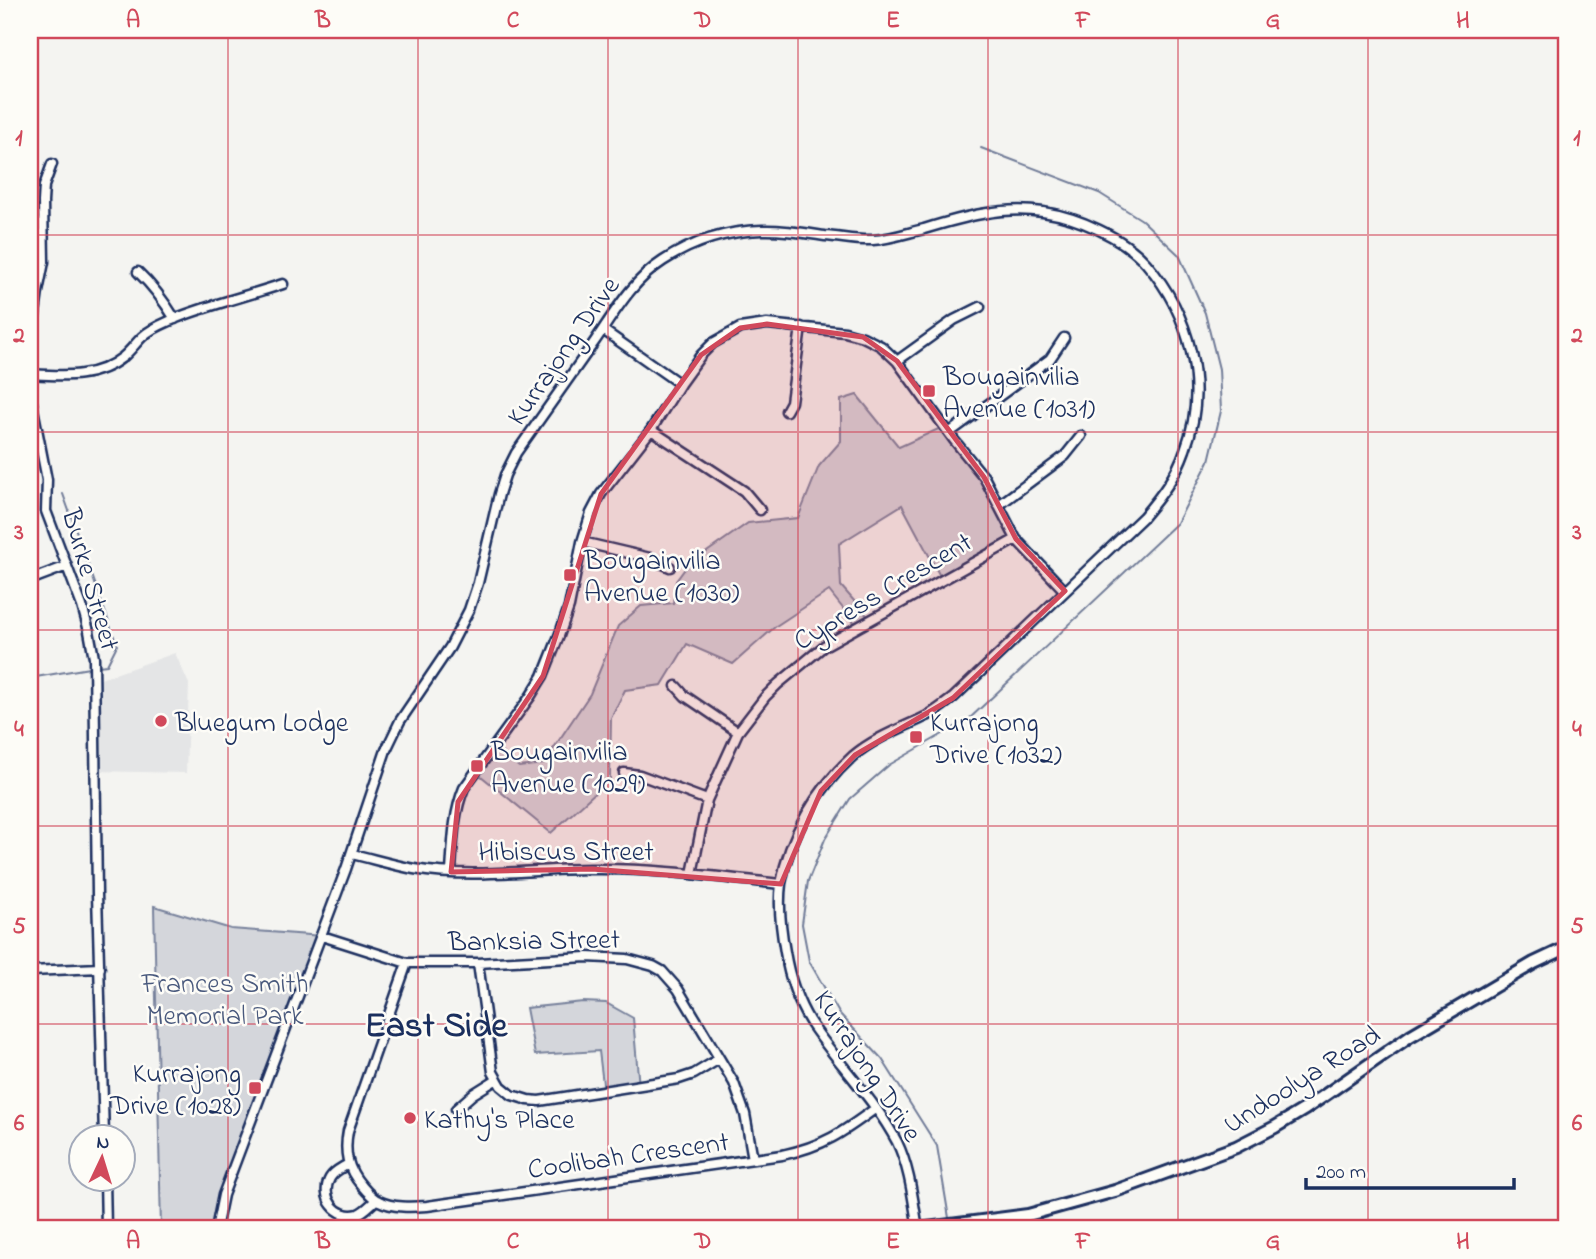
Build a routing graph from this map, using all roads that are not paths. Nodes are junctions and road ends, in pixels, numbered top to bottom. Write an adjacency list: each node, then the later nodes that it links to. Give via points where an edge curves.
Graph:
1 (52, 164): 10 (street, Burke Street, via 44,186 44,262)
2 (138, 272): 5 (street)
3 (283, 284): 5 (street)
4 (980, 307): 9 (street)
5 (175, 319): 10 (street, via 150,331 126,355 99,371 70,376)
6 (801, 327): 9 (street, via 863,337); 11 (street, via 767,324 740,328 713,343); 12 (street)
7 (603, 330): 11 (street); 23 (street, Kurrajong Drive, via 642,277 678,252 719,235 764,230 871,240 986,212 1016,210 1063,216 1106,234 1144,262 1181,317 1191,349 1195,405 1186,448 1159,498); 28 (street, Kurrajong Drive, via 505,475 469,610 398,724)
8 (1063, 338): 14 (street, via 1050,359)
9 (897, 361): 14 (street)
10 (30, 374): 20 (street, Burke Street, via 47,480 46,511)
11 (680, 384): 13 (street)
12 (786, 411)
13 (651, 430): 17 (street, via 744,491); 19 (street, via 601,494)
14 (949, 433): 16 (street, via 984,477)
15 (1081, 436): 16 (street, via 1066,456)
16 (999, 505): 18 (street)
17 (760, 510)
18 (1016, 539): 23 (street); 25 (street, Cypress Crescent, via 824,646 765,697)
19 (582, 542): 21 (street); 29 (street, via 569,607 543,677 458,802)
20 (67, 566): 22 (street); 36 (street, Burke Street, via 94,658)
21 (670, 567)
22 (30, 580)
23 (1065, 591): 31 (street, Kurrajong Drive, via 953,698 875,742 837,772 797,833)
24 (676, 686): 25 (street)
25 (738, 732): 27 (street, Cypress Crescent)
26 (624, 773): 27 (street)
27 (707, 800): 30 (street, Cypress Crescent)
28 (352, 854): 29 (street, Hibiscus Street); 32 (street, Kurrajong Drive)
29 (451, 872): 30 (street, Hibiscus Street, via 592,869)
30 (692, 874): 31 (street, Hibiscus Street)
31 (781, 884): 40 (street, Kurrajong Drive, via 782,932 799,1002)
32 (322, 936): 34 (street, Banksia Street); 49 (street, Kurrajong Drive, via 223,1195)
33 (1566, 948): 47 (street, Undoolya Road, via 1410,1036 1305,1109 1236,1147)
34 (407, 963): 35 (street, Banksia Street); 44 (street, via 348,1131)
35 (478, 963): 38 (street, Banksia Street, via 598,957 653,966 678,989); 39 (street)
36 (100, 968): 37 (street); 42 (street, Burke Street)
37 (30, 971)
38 (719, 1059): 39 (street, via 679,1080 539,1101 512,1095); 43 (street, Banksia Street, via 745,1114)
39 (497, 1079): 41 (street)
40 (876, 1108): 43 (street, Coolibah Crescent, via 821,1144); 50 (street, Kurrajong Drive, via 903,1156)
41 (456, 1109)
42 (104, 1122)
43 (753, 1158): 46 (street, Coolibah Crescent, via 428,1206)
44 (348, 1164): 46 (street); 46 (street, via 330,1178 329,1201 340,1213 355,1214)
45 (106, 1192): 48 (street)
46 (376, 1200)
47 (1012, 1224): 50 (street, Undoolya Road, via 963,1223)
48 (107, 1229)
49 (216, 1229)
50 (919, 1229)

